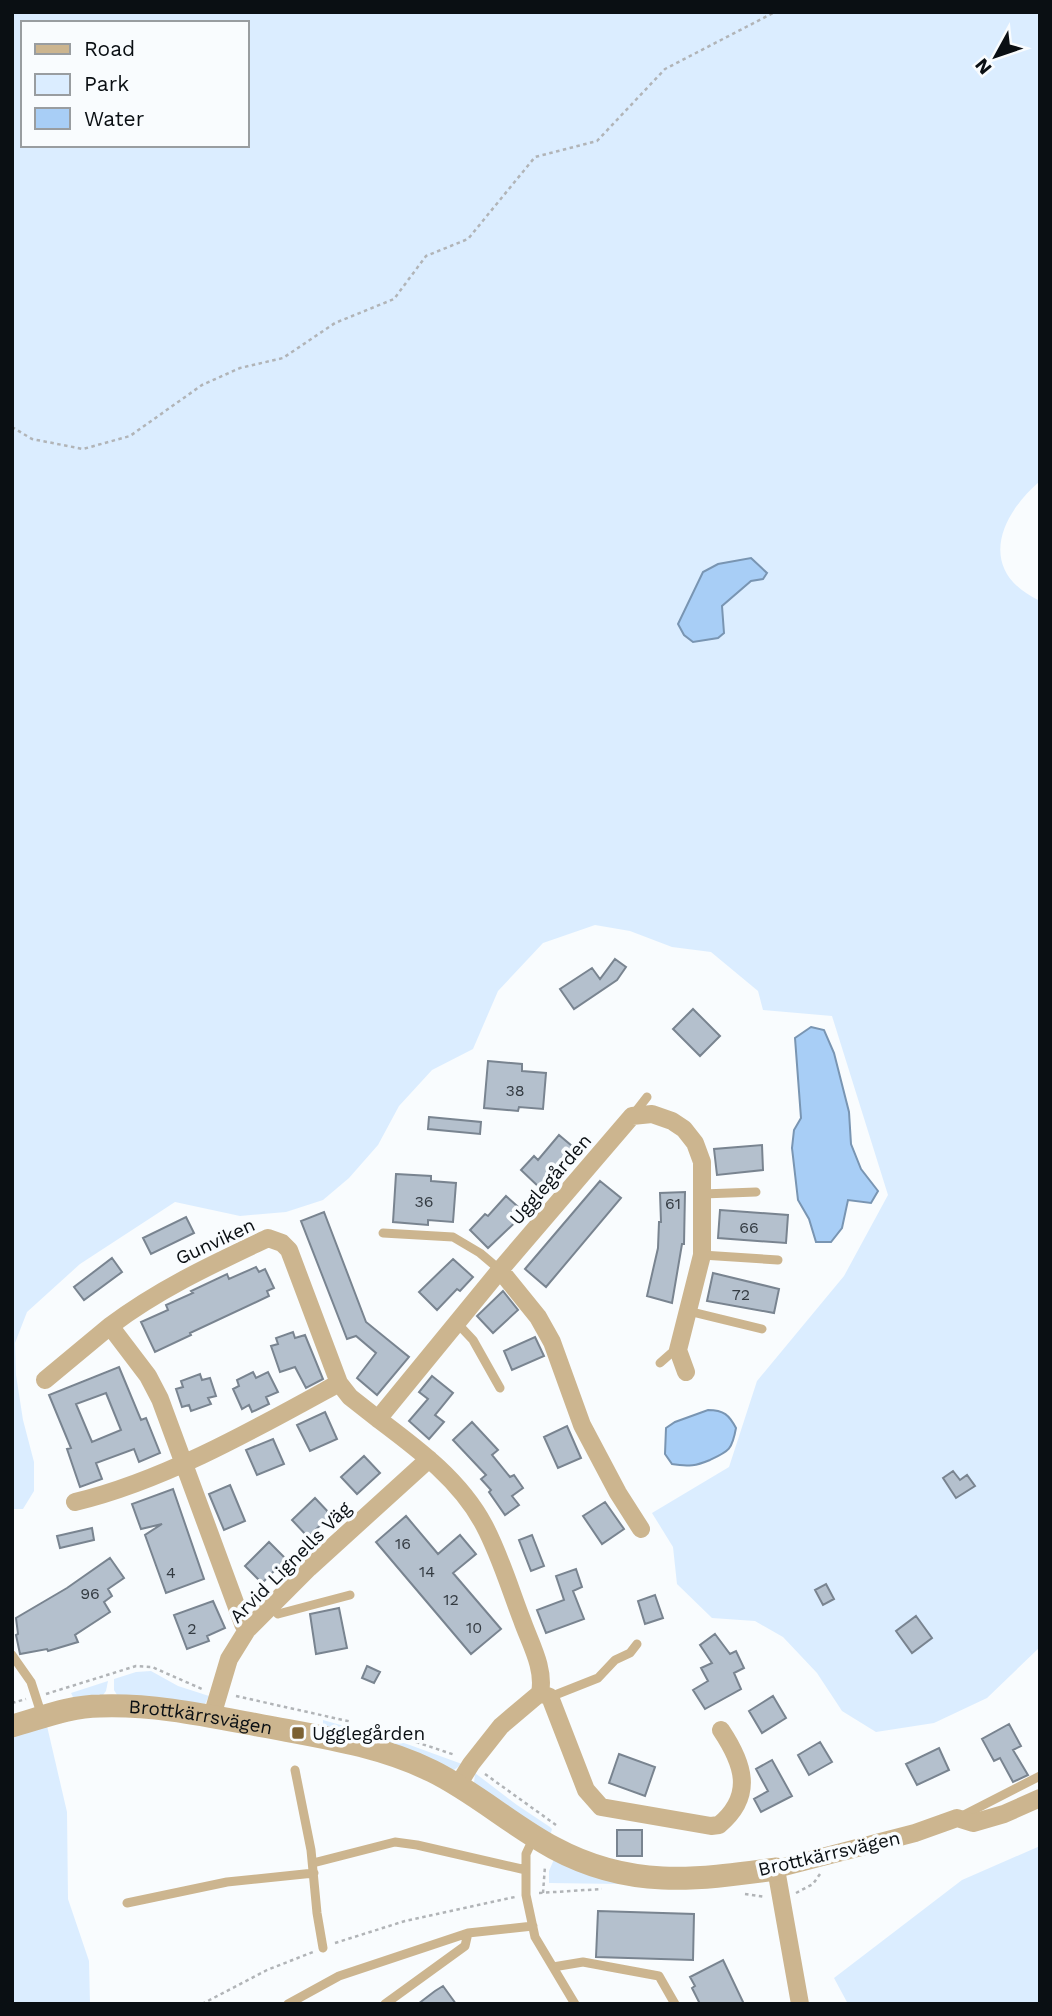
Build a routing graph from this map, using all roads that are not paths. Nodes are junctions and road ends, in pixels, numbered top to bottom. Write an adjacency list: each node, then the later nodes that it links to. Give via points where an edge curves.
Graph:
1 (756, 1192): 2 (lane)
2 (703, 1194): 4 (street, Ugglegården); 6 (street, Ugglegården, via 702,1162 695,1143 684,1129 652,1114 640,1102)
3 (383, 1233): 6 (lane, via 453,1237)
4 (702, 1255): 5 (lane); 7 (street, Ugglegården)
5 (778, 1260)
6 (500, 1270): 8 (street, Ugglegården); 21 (street, via 522,1294 552,1342 582,1425)
7 (688, 1311): 10 (lane); 11 (street, Ugglegården)
8 (456, 1323): 16 (lane, via 472,1340); 17 (street, Ugglegården)
9 (110, 1326): 14 (street, Gunviken); 15 (street, Gunviken, via 167,1287 268,1238 289,1250); 19 (street, via 148,1376)
10 (762, 1329)
11 (678, 1347): 12 (lane); 13 (street)
12 (660, 1363)
13 (685, 1372)
14 (45, 1380)
15 (339, 1383): 17 (street, Gunviken); 19 (street)
16 (500, 1388)
17 (378, 1419): 18 (street)
18 (429, 1459): 23 (street, Arvid Lignells Väg); 27 (street, via 456,1484 485,1526)
19 (185, 1463): 20 (street, via 112,1493); 24 (street)
20 (75, 1502)
21 (641, 1529)
22 (350, 1595): 23 (lane, via 278,1614)
23 (270, 1606): 24 (street, Arvid Lignells Väg)
24 (247, 1630): 28 (street, Arvid Lignells Väg, via 229,1659)
25 (637, 1644): 27 (lane, via 598,1678)
26 (12, 1655): 29 (lane, via 32,1682)
27 (545, 1695): 31 (street, via 586,1790 601,1807 719,1825 735,1808 742,1780 742,1769); 34 (street, via 501,1727)
28 (212, 1716): 29 (street, Brottkärrsvägen, via 98,1706); 34 (street, Brottkärrsvägen, via 374,1749)
29 (42, 1718): 30 (street, Brottkärrsvägen)
30 (12, 1726)
31 (721, 1730)
32 (295, 1770): 38 (lane)
33 (1040, 1776): 36 (lane)
34 (458, 1785): 37 (street, Brottkärrsvägen)
35 (1040, 1798): 36 (street, Brottkärrsvägen, via 973,1823)
36 (957, 1818): 39 (street, Brottkärrsvägen)
37 (535, 1836): 39 (street, Brottkärrsvägen, via 586,1862 666,1880); 40 (lane, via 526,1854)
38 (314, 1868): 40 (lane, via 395,1842); 41 (lane); 44 (lane)
39 (776, 1869): 46 (street)
40 (526, 1870): 42 (lane)
41 (127, 1903)
42 (533, 1926): 43 (lane); 45 (lane)
43 (468, 1933): 47 (lane, via 339,1976); 48 (lane, via 465,1946)
44 (323, 1948)
45 (553, 1967): 49 (lane); 50 (lane, via 583,1962 659,1976)
46 (802, 1999)
47 (288, 2004)
48 (385, 2004)
49 (575, 2004)
50 (675, 2004)

